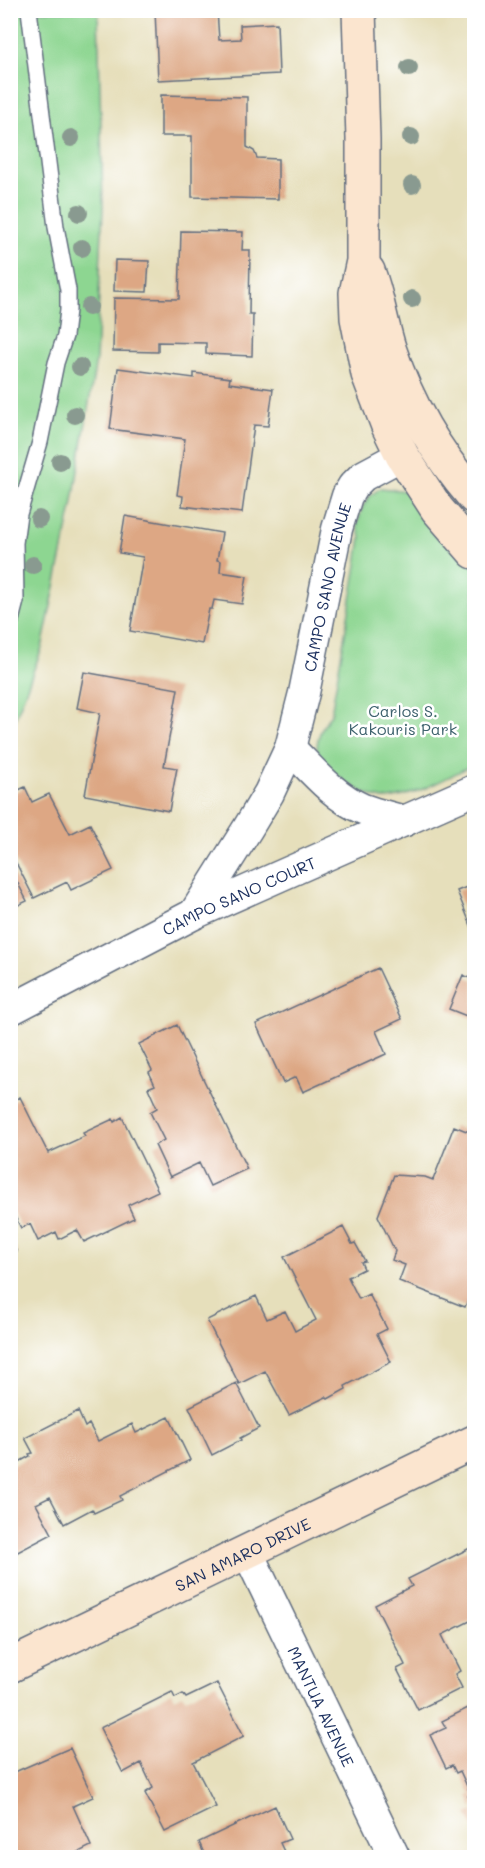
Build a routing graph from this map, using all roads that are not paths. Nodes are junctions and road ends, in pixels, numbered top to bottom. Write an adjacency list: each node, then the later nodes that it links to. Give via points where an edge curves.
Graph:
1 (29, 10): 7 (lane, via 68,310 40,442 19,514 16,601)
2 (359, 10): 3 (street)
3 (363, 261): 4 (street, via 356,293 357,318 368,374); 5 (street, via 407,396 441,454)
4 (402, 455): 6 (street, via 437,509); 8 (street, CAMPO SANO AVENUE, via 363,476 347,496)
5 (474, 497)
6 (474, 552)
7 (10, 624)
8 (290, 748): 10 (street, via 327,786 345,798 363,808); 11 (street, CAMPO SANO AVENUE, via 269,793)
9 (474, 790): 10 (street, CAMPO SANO COURT)
10 (405, 820): 11 (street, CAMPO SANO COURT)
11 (194, 914): 12 (street, CAMPO SANO COURT)
12 (10, 1010)
13 (474, 1442): 14 (street, SAN AMARO DRIVE)
14 (248, 1553): 15 (street, SAN AMARO DRIVE); 16 (street, MANTUA AVENUE)
15 (10, 1666)
16 (395, 1857)

